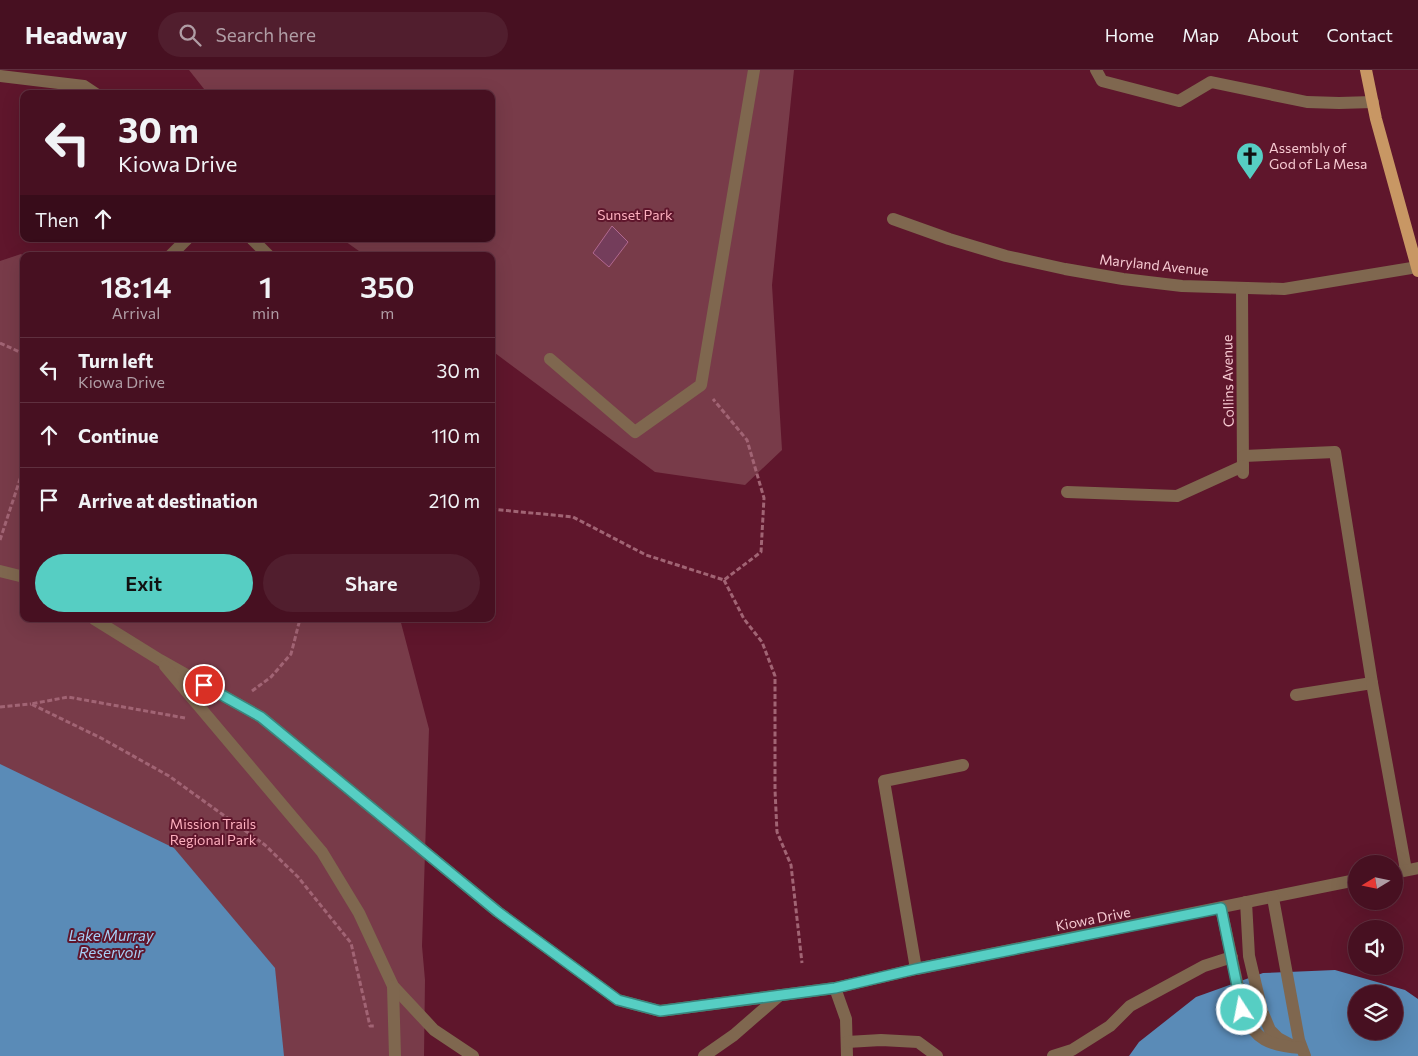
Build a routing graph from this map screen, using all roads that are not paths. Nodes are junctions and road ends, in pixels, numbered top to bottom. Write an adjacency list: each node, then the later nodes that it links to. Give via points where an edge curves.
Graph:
1 (754, 70): 15 (street, via 701,385 634,432)
2 (1096, 70): 7 (street, via 1102,81 1179,101 1211,82 1308,102)
3 (1366, 70): 7 (main road)
4 (0, 76): 5 (street)
5 (71, 89): 6 (street, via 84,86)
6 (90, 90)
7 (1373, 102): 13 (main road)
8 (893, 219): 14 (street, Maryland Avenue, via 1006,256 1065,269 1123,279)
9 (184, 242): 11 (street)
10 (255, 242): 12 (street)
11 (174, 252)
12 (265, 252)
13 (1418, 268): 14 (street, Maryland Avenue, via 1284,289)
14 (1242, 289): 16 (street, Collins Avenue)
15 (550, 358)
16 (1243, 465): 17 (street, via 1177,496); 22 (street, via 1335,452)
17 (1067, 492)
18 (0, 571): 19 (street)
19 (20, 576)
20 (99, 622): 21 (street, Kiowa Drive)
21 (160, 660): 32 (street, via 322,852 359,913); 34 (street, Kiowa Drive, via 261,717 498,912 618,1000 660,1011)
22 (1372, 683): 23 (street); 25 (street)
23 (1296, 695)
24 (963, 765): 31 (street, via 884,781)
25 (1406, 870)
26 (1348, 882): 27 (street, Kiowa Drive)
27 (1273, 898): 28 (street, Kiowa Drive); 36 (street)
28 (1246, 902): 29 (street, Kiowa Drive); 36 (street, via 1249,956 1262,1012 1270,1030)
29 (1221, 908): 30 (street); 31 (street, Kiowa Drive)
30 (1232, 957): 36 (street, via 1242,1010 1252,1030 1272,1044); 42 (street, via 1204,966 1137,1002 1095,1036 1072,1050)
31 (916, 969): 33 (street, Kiowa Drive)
32 (393, 986): 37 (street); 38 (street, via 434,1030)
33 (835, 988): 34 (street, Kiowa Drive); 35 (street, via 846,1019)
34 (780, 994): 39 (street, via 734,1035)
35 (846, 1042): 40 (street); 41 (street, via 918,1042)
36 (1303, 1052)
37 (395, 1056)
38 (473, 1056)
39 (704, 1056)
40 (847, 1056)
41 (937, 1056)
42 (1053, 1056)

